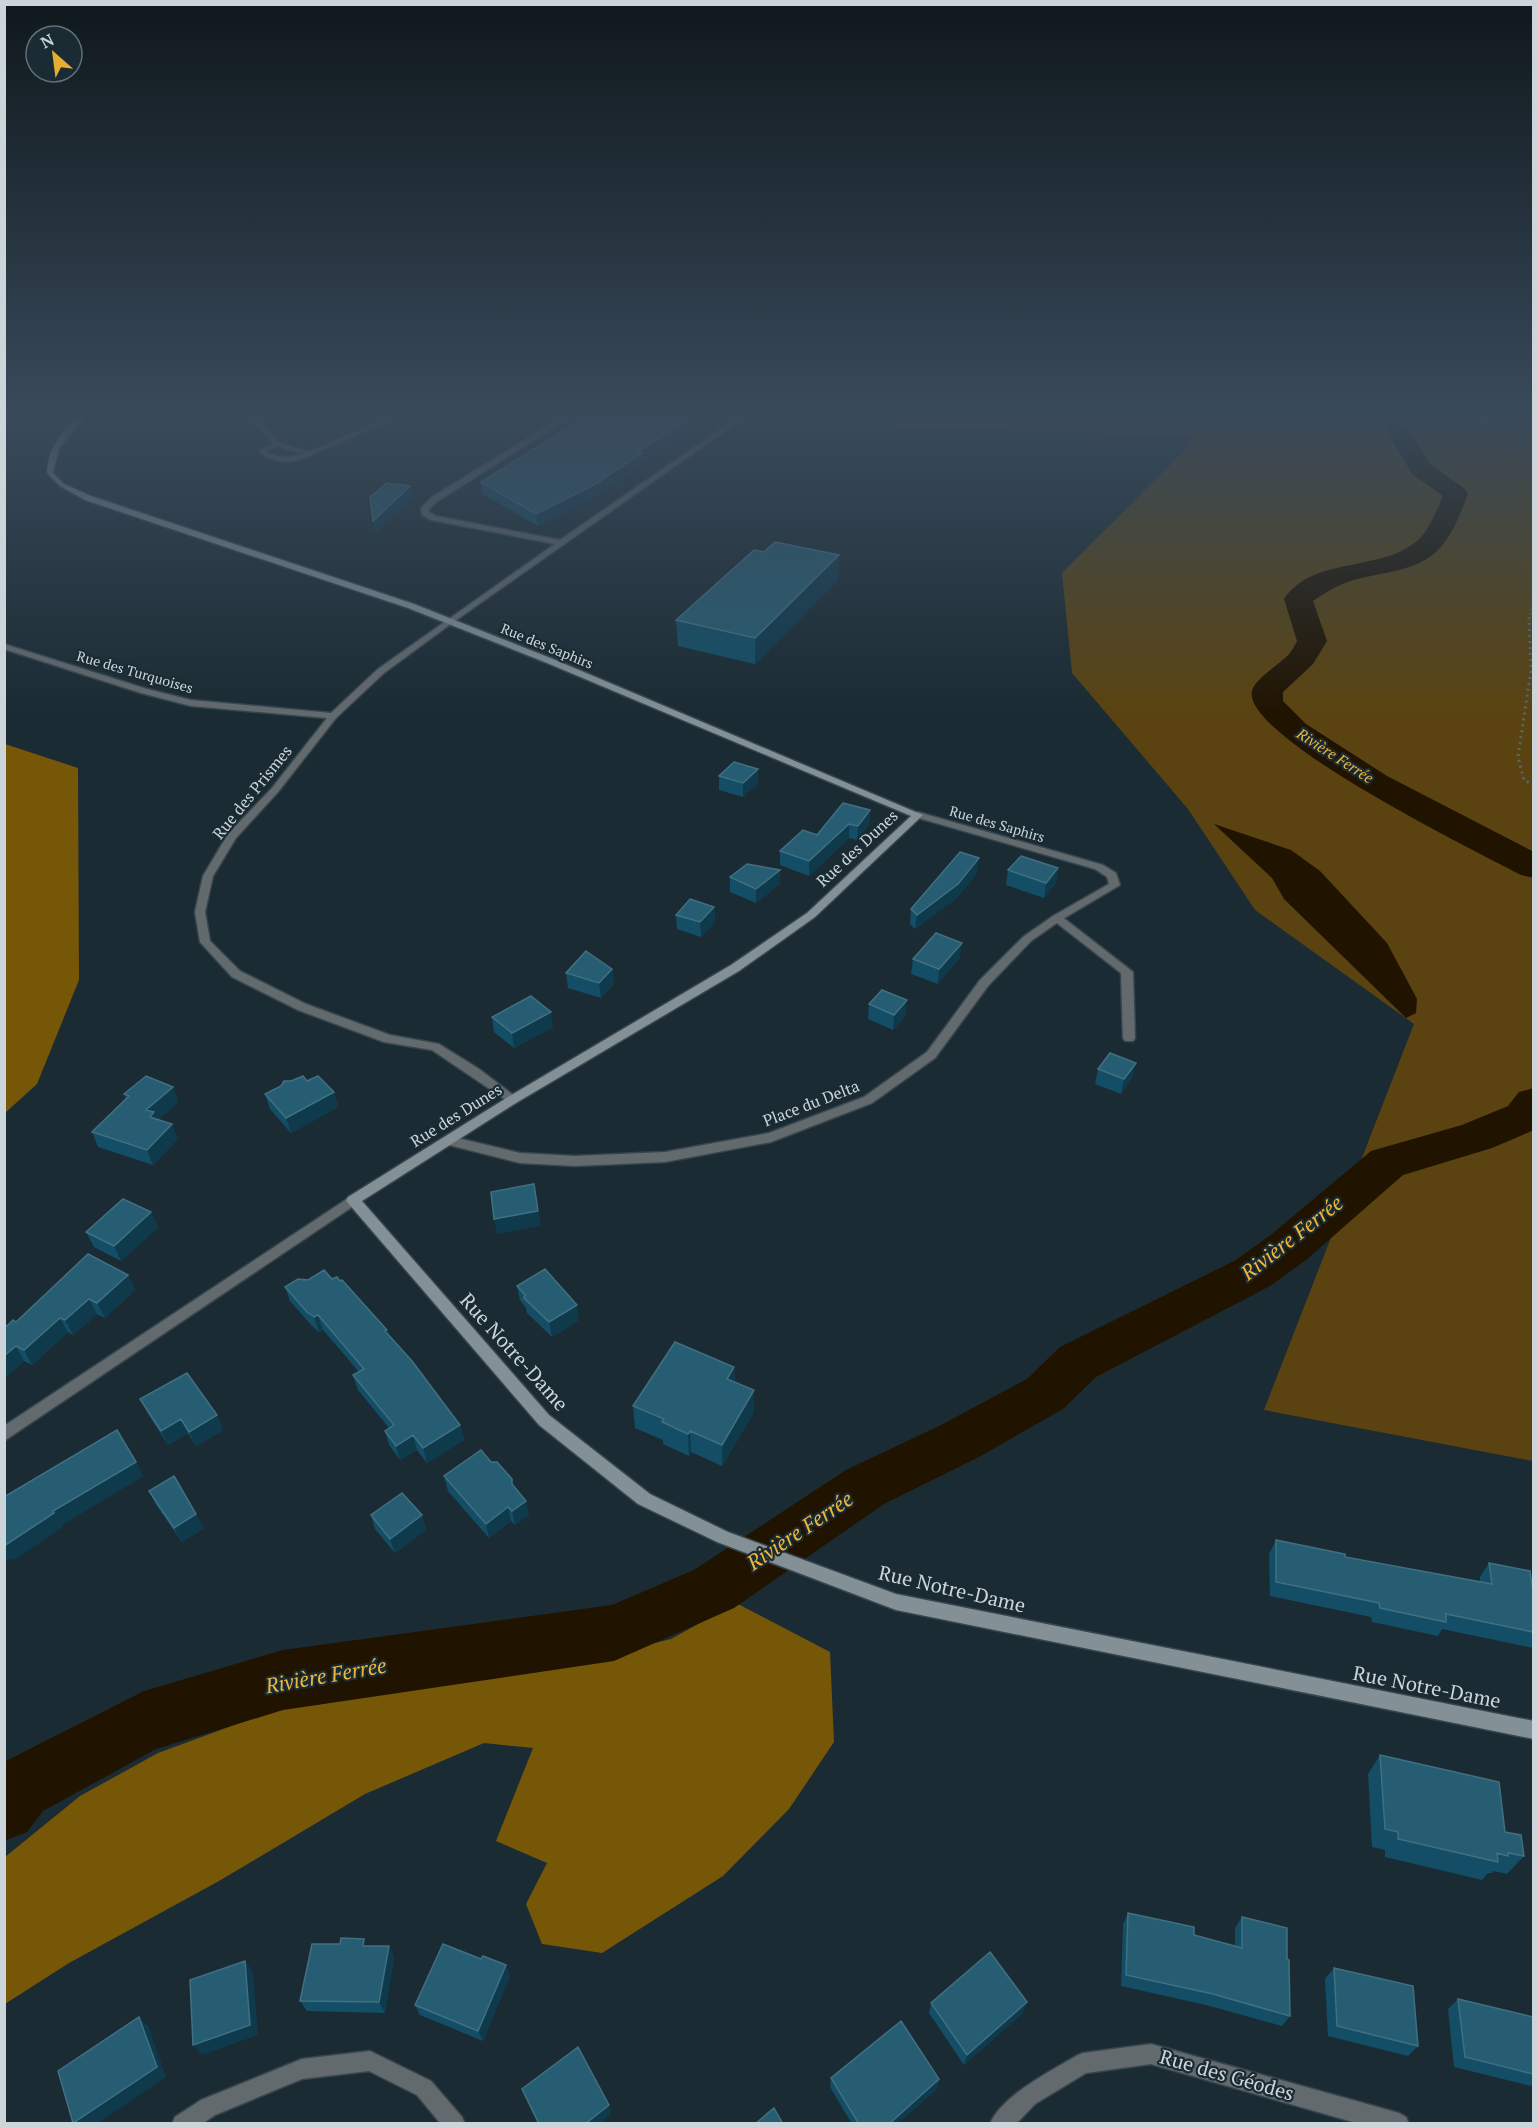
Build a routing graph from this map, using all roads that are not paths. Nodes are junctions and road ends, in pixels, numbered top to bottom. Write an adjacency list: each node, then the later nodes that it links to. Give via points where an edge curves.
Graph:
1 (143, 516): 5 (street, Rue des Saphirs)
2 (431, 516): 4 (street)
3 (599, 516): 4 (street, Rue des Prismes)
4 (561, 543): 5 (street, Rue des Prismes)
5 (449, 621): 7 (street, Rue des Prismes, via 381,671); 8 (street, Rue des Saphirs)
6 (4, 646): 7 (street, Rue des Turquoises, via 191,703)
7 (333, 716): 12 (street, Rue des Prismes, via 275,790 232,836 208,876 200,912 205,942 236,974 302,1007 366,1031 435,1047)
8 (918, 815): 9 (street, Rue des Saphirs); 12 (street, Rue des Dunes, via 811,915 735,968)
9 (1099, 867): 10 (street, Place du Delta, via 1112,875 1115,885)
10 (1056, 918): 11 (street, via 1127,972); 13 (street, Place du Delta, via 1027,939 984,984 931,1055 868,1100 771,1137 665,1157 575,1161 520,1158)
11 (1129, 1038)
12 (512, 1100): 13 (street, Rue des Dunes)
13 (449, 1142): 14 (street, Rue des Dunes)
14 (353, 1200): 15 (street, Rue des Dunes); 16 (street, Rue Notre-Dame, via 544,1420 644,1499 723,1537 897,1602)
15 (4, 1436)
16 (1533, 1730)
17 (182, 2124): 18 (street, via 208,2107 302,2069 370,2061 424,2088)
18 (455, 2124)
19 (1000, 2124): 20 (street, Rue des Géodes, via 1028,2097 1083,2063 1151,2054)
20 (1399, 2124)

